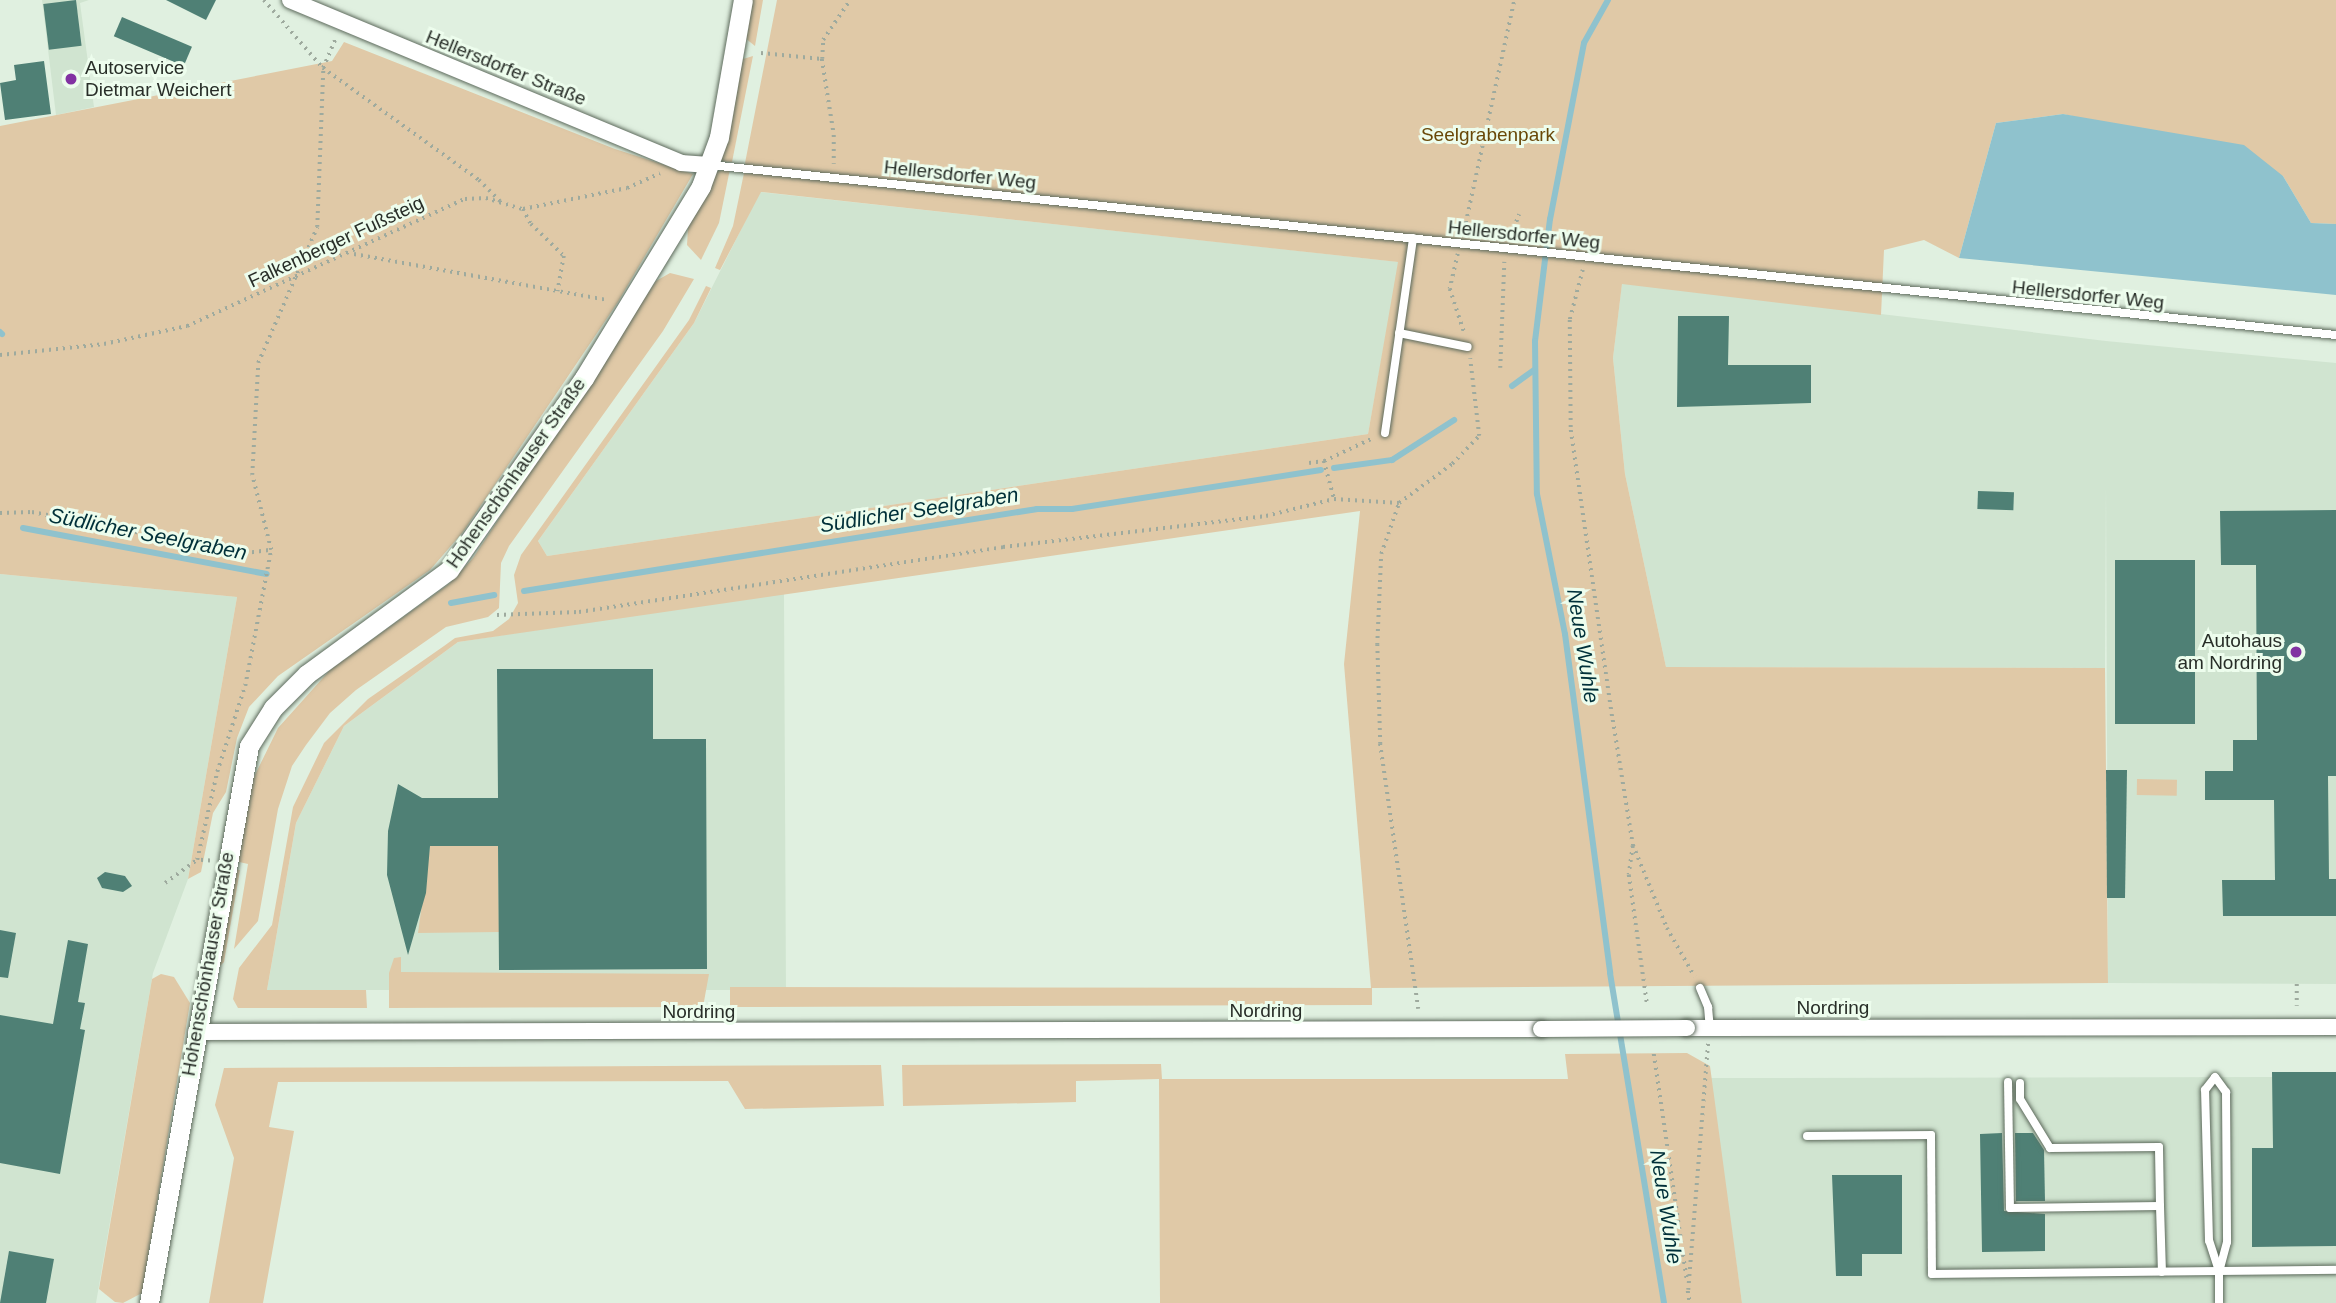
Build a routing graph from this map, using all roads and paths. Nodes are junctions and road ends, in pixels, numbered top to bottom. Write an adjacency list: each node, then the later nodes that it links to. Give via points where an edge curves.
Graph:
1 (264, 0): 9 (path)
2 (290, 0): 6 (street, Hellersdorfer Straße)
3 (743, 0): 11 (street, Hohenschönhauser Straße, via 719,136)
4 (850, 0): 8 (path, via 822,40)
5 (1514, 0): 17 (path)
6 (342, 23): 9 (path); 10 (street, Hellersdorfer Straße)
7 (761, 53): 8 (path)
8 (822, 59): 12 (path, via 834,135)
9 (323, 68): 13 (path, via 479,180); 21 (path, via 317,227)
10 (681, 163): 11 (street, Hellersdorfer Straße); 14 (path, Falkenberger Fußsteig, via 627,188)
11 (709, 165): 12 (lane, Hellersdorfer Weg); 23 (street, Hohenschönhauser Straße, via 688,211)
12 (830, 177): 16 (lane, Hellersdorfer Weg)
13 (502, 203): 14 (path, Falkenberger Fußsteig); 19 (path, Falkenberger Fußsteig, via 486,198 448,205)
14 (523, 209): 22 (path, via 531,225 564,256)
15 (1519, 214): 18 (path)
16 (1413, 238): 17 (lane, Hellersdorfer Weg); 24 (lane)
17 (1461, 244): 18 (lane, Hellersdorfer Weg); 26 (path, via 1450,289)
18 (1505, 251): 20 (lane, Hellersdorfer Weg); 28 (path)
19 (352, 254): 21 (path, Falkenberger Fußsteig); 22 (path)
20 (1586, 258): 25 (lane, Hellersdorfer Weg); 37 (path, via 1570,320 1571,430)
21 (289, 282): 27 (path, Falkenberger Fußsteig, via 187,326 104,344); 35 (path, via 258,363 252,422 252,475)
22 (558, 291): 23 (path)
23 (629, 307): 48 (street, Hohenschönhauser Straße, via 459,559 432,584 307,674 260,724 241,770)
24 (1399, 333): 26 (lane); 29 (lane)
25 (2336, 335)
26 (1468, 347): 33 (path, via 1478,398 1479,436 1452,464)
27 (0, 355)
28 (1500, 368)
29 (1385, 433): 30 (path)
30 (1324, 461): 31 (path); 32 (path)
31 (1309, 463)
32 (1334, 499): 33 (path); 36 (path, via 1266,516 1003,547 579,612)
33 (1399, 503): 45 (path, via 1381,554 1377,694 1396,877)
34 (0, 513): 35 (path, via 32,512 245,553)
35 (271, 550): 38 (path, via 246,686 217,772)
36 (496, 615)
37 (1633, 845): 42 (path, via 1667,928); 43 (path, via 1629,875)
38 (199, 849)
39 (197, 860): 40 (path)
40 (164, 883)
41 (2297, 984): 44 (path)
42 (1700, 988): 47 (lane)
43 (1647, 1003)
44 (2297, 1006)
45 (1418, 1010)
46 (2336, 1027): 47 (street, Nordring)
47 (1710, 1028): 48 (street, Nordring, bridge); 57 (path, via 1701,1087)
48 (196, 1032): 58 (street, Hohenschönhauser Straße)
49 (1654, 1054): 57 (path)
50 (2008, 1082): 53 (lane, via 2010,1208)
51 (2020, 1083): 53 (lane, via 2020,1100 2050,1148 2159,1147)
52 (1807, 1136): 56 (lane, via 1931,1135 1932,1274)
53 (2160, 1206): 56 (lane)
54 (2336, 1270): 55 (lane)
55 (2219, 1271): 55 (lane, via 2227,1241 2226,1092 2215,1077 2205,1090 2209,1241); 56 (lane); 60 (lane)
56 (2162, 1272)
57 (1688, 1290): 59 (path)
58 (149, 1303)
59 (1689, 1303)
60 (2219, 1303)

